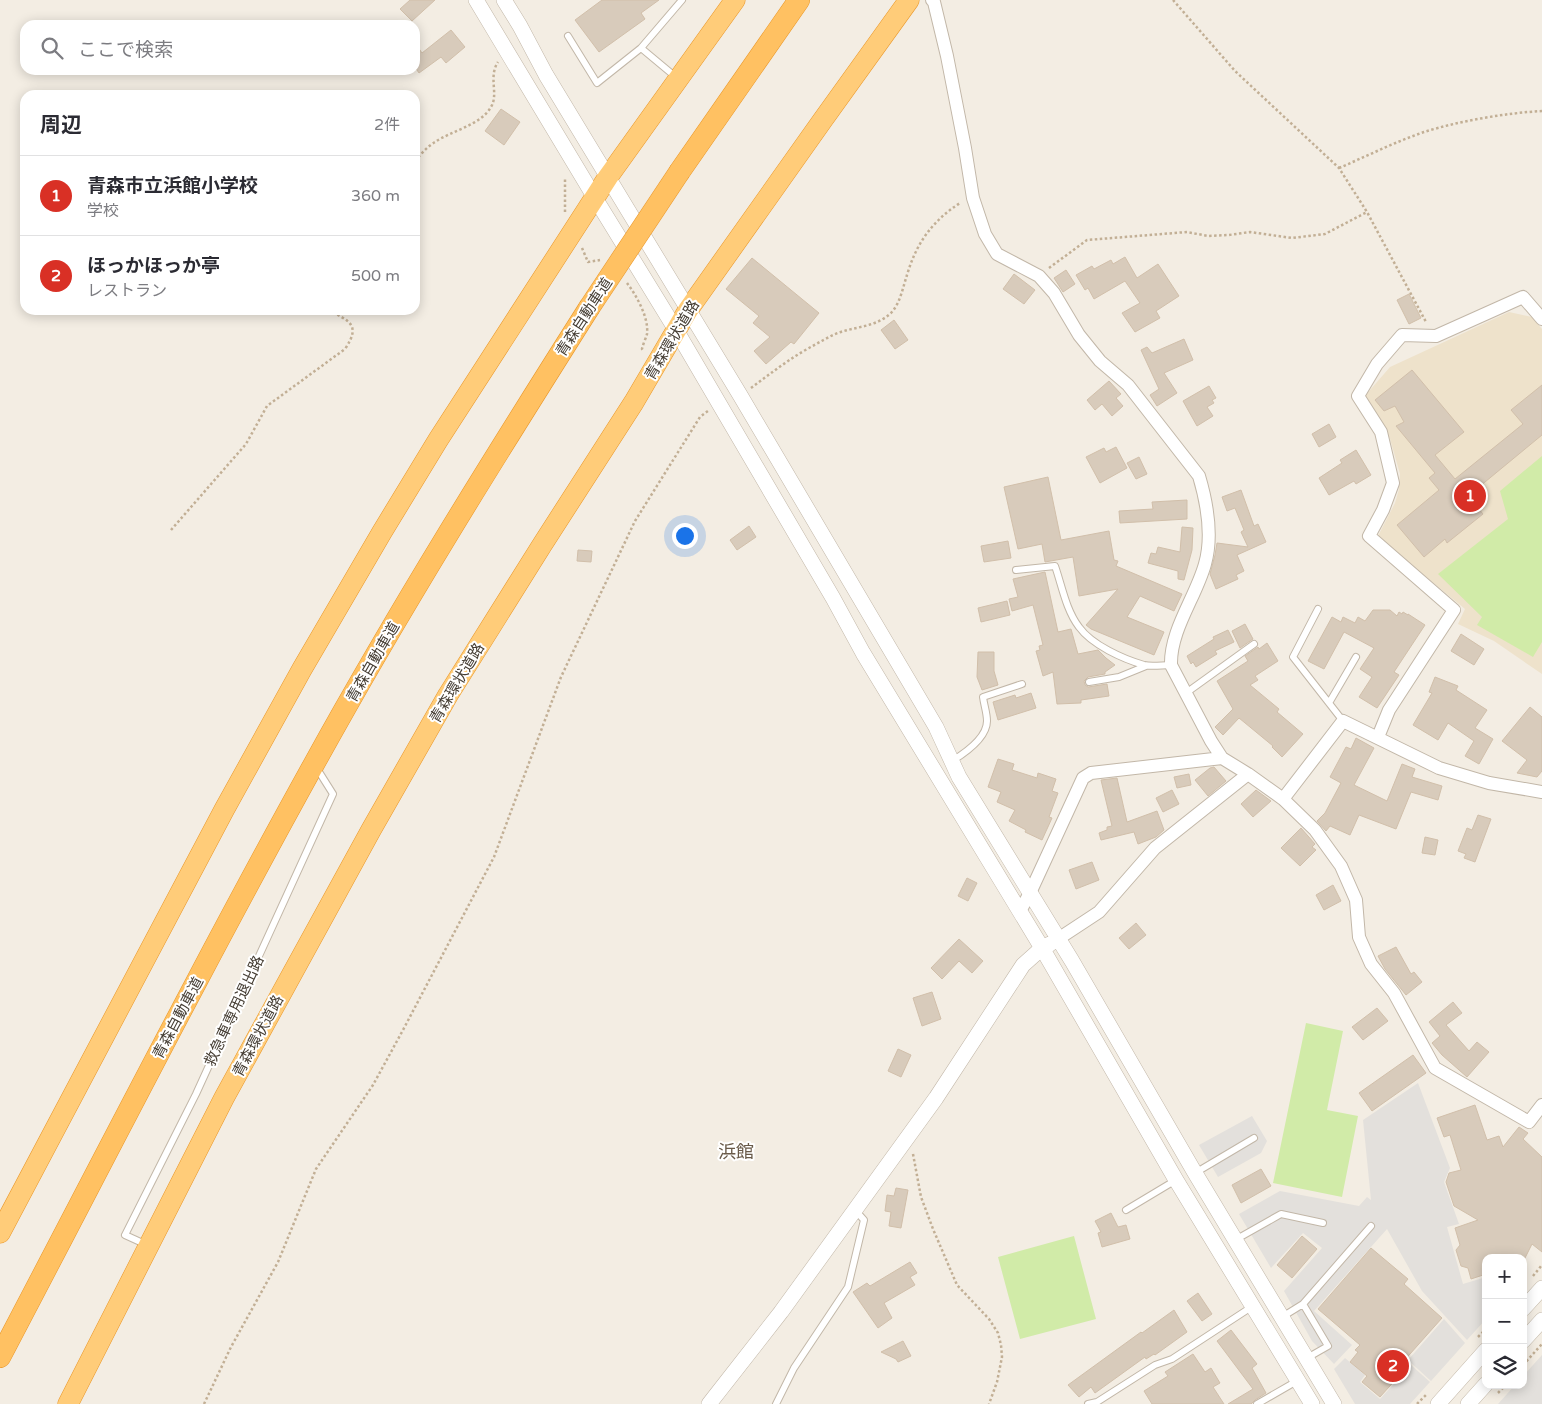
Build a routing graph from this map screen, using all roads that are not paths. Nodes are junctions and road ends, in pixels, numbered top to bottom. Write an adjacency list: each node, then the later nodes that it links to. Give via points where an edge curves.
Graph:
1 (476, 0): 12 (street)
2 (504, 0): 11 (street)
3 (682, 0): 9 (lane)
4 (735, 0): 10 (highway)
5 (799, 0): 30 (highway, 青森自動車道, bridge, via 589,308 438,550)
6 (909, 0): 13 (highway, 青森環状道路)
7 (934, 1): 20 (street, via 948,56 973,198 985,234 997,254 1039,276 1079,335 1100,361 1128,386 1198,476 1208,517 1205,563 1178,628)
8 (568, 36): 9 (lane, via 597,83)
9 (641, 48): 10 (lane)
10 (678, 79): 11 (highway)
11 (608, 177): 12 (highway); 13 (street)
12 (594, 198): 15 (street); 46 (highway, via 438,440 302,669)
13 (688, 310): 15 (highway, 青森環状道路); 29 (street, via 936,727)
14 (1542, 320): 27 (street, via 1523,297 1436,336 1402,335 1377,364 1358,396 1381,432 1393,483 1369,536 1454,610 1389,710)
15 (676, 330): 35 (street, via 863,653); 48 (highway, 青森環状道路, via 634,402 448,695 294,969)
16 (1016, 570): 21 (lane, via 1055,566 1078,627 1115,654)
17 (1318, 609): 25 (lane, via 1293,657)
18 (1254, 644): 24 (lane)
19 (1356, 657): 25 (lane)
20 (1171, 665): 21 (lane); 24 (street)
21 (1146, 666): 22 (lane, via 1118,677)
22 (1089, 682)
23 (1022, 684): 29 (lane, via 983,697 987,722 982,735)
24 (1186, 694): 28 (street)
25 (1329, 703): 26 (lane)
26 (1343, 721): 27 (street); 33 (street)
27 (1378, 737): 32 (street, via 1439,768 1489,783)
28 (1222, 758): 31 (street); 34 (street, via 1091,773 1083,778)
29 (952, 761): 34 (street)
30 (314, 764): 48 (lane, 救急車専用退出路, via 333,794 196,1094 125,1235); 57 (highway, 青森自動車道)
31 (1248, 774): 33 (street); 36 (street, via 1155,848 1099,912)
32 (1542, 792)
33 (1283, 799): 38 (street, via 1315,830 1341,866 1356,900 1359,937 1371,964 1394,993 1435,1068 1529,1122)
34 (1030, 893): 35 (street); 36 (street)
35 (1020, 910): 37 (street)
36 (1058, 939): 37 (street); 40 (street)
37 (1042, 948): 41 (street); 42 (street, via 1023,965 936,1098)
38 (1542, 1106)
39 (1254, 1138): 40 (lane)
40 (1195, 1173): 47 (street)
41 (1176, 1180): 43 (lane); 52 (street)
42 (855, 1210): 62 (street); 63 (lane, via 864,1220 848,1287 794,1368)
43 (1126, 1210)
44 (1323, 1223): 47 (lane, via 1281,1214)
45 (1371, 1226): 50 (lane)
46 (0, 1233)
47 (1235, 1240): 53 (street)
48 (148, 1246): 61 (highway, 青森環状道路)
49 (1542, 1288): 51 (street)
50 (1302, 1304): 53 (lane); 58 (lane, via 1328,1346)
51 (1527, 1305)
52 (1252, 1306): 59 (street); 64 (lane, via 1172,1359 1154,1364 1097,1402)
53 (1282, 1317): 58 (street)
54 (1542, 1320): 55 (street)
55 (1527, 1337)
56 (1482, 1354): 68 (street)
57 (0, 1357)
58 (1306, 1358): 67 (street)
59 (1298, 1380): 65 (lane); 66 (street)
60 (1482, 1388): 69 (street)
61 (68, 1404)
62 (709, 1404)
63 (776, 1404)
64 (1088, 1404)
65 (1257, 1404)
66 (1312, 1404)
67 (1334, 1404)
68 (1438, 1404)
69 (1468, 1404)

